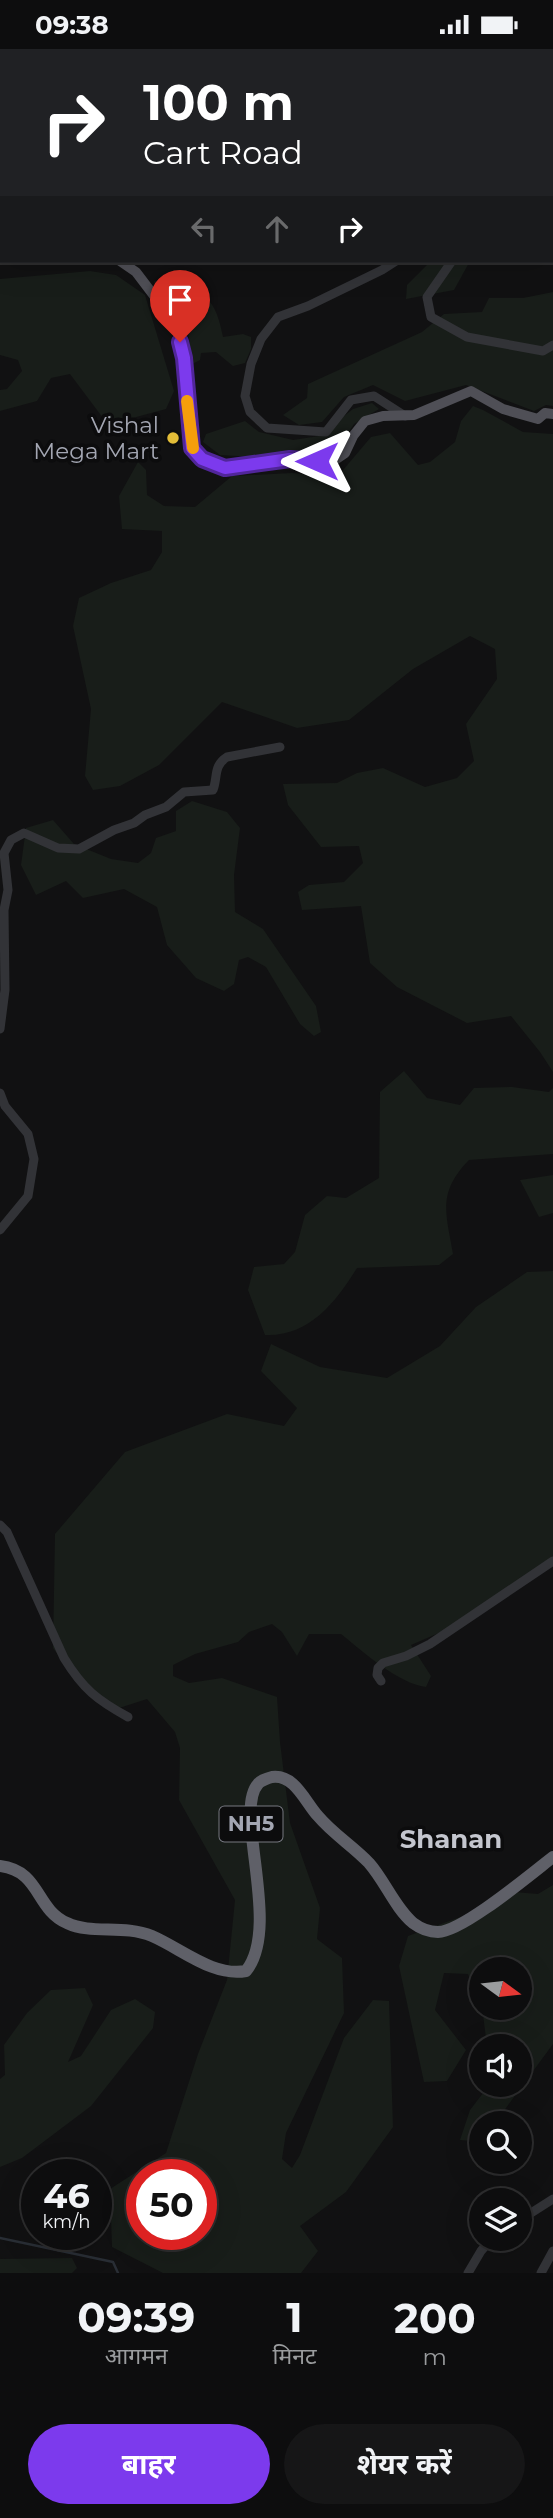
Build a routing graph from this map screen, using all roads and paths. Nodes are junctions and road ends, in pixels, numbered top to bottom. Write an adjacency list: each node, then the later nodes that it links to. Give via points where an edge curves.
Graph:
1 (123, 263): 6 (main road, via 177,326 192,448 202,459 225,468 290,459 326,466 345,453 365,421)
2 (393, 263): 6 (street, via 278,317 261,339 245,396 250,412 267,428 326,432 351,400 374,396)
3 (451, 263): 4 (street, via 427,296 431,317 467,338 543,351)
4 (553, 345)
5 (553, 414): 6 (main road, via 538,419 503,409 471,391)
6 (405, 416)
7 (280, 747): 8 (street, via 227,757 216,768 213,790 184,792 166,807 79,849 58,848 24,833 11,840 4,853 8,890)
8 (0, 1029)
9 (0, 1093): 10 (street, via 28,1134 34,1159 28,1196)
10 (0, 1230)
11 (0, 1525): 14 (street, via 75,1675 101,1703)
12 (553, 1561): 13 (street, via 430,1644 383,1663 377,1675)
13 (381, 1681)
14 (128, 1717)
15 (553, 1857): 16 (highway, NH5, via 456,1926 441,1933 425,1931 412,1922 371,1865 320,1819 295,1785 282,1777 269,1777 258,1783 250,1800 260,1905 254,1961 247,1971 233,1973 132,1930 66,1923 51,1912 25,1874)
16 (0, 1866)
17 (553, 2199): 18 (street)
18 (532, 2212)
19 (481, 2251): 21 (street)
20 (553, 2251): 22 (street)
21 (468, 2273)
22 (541, 2273)

